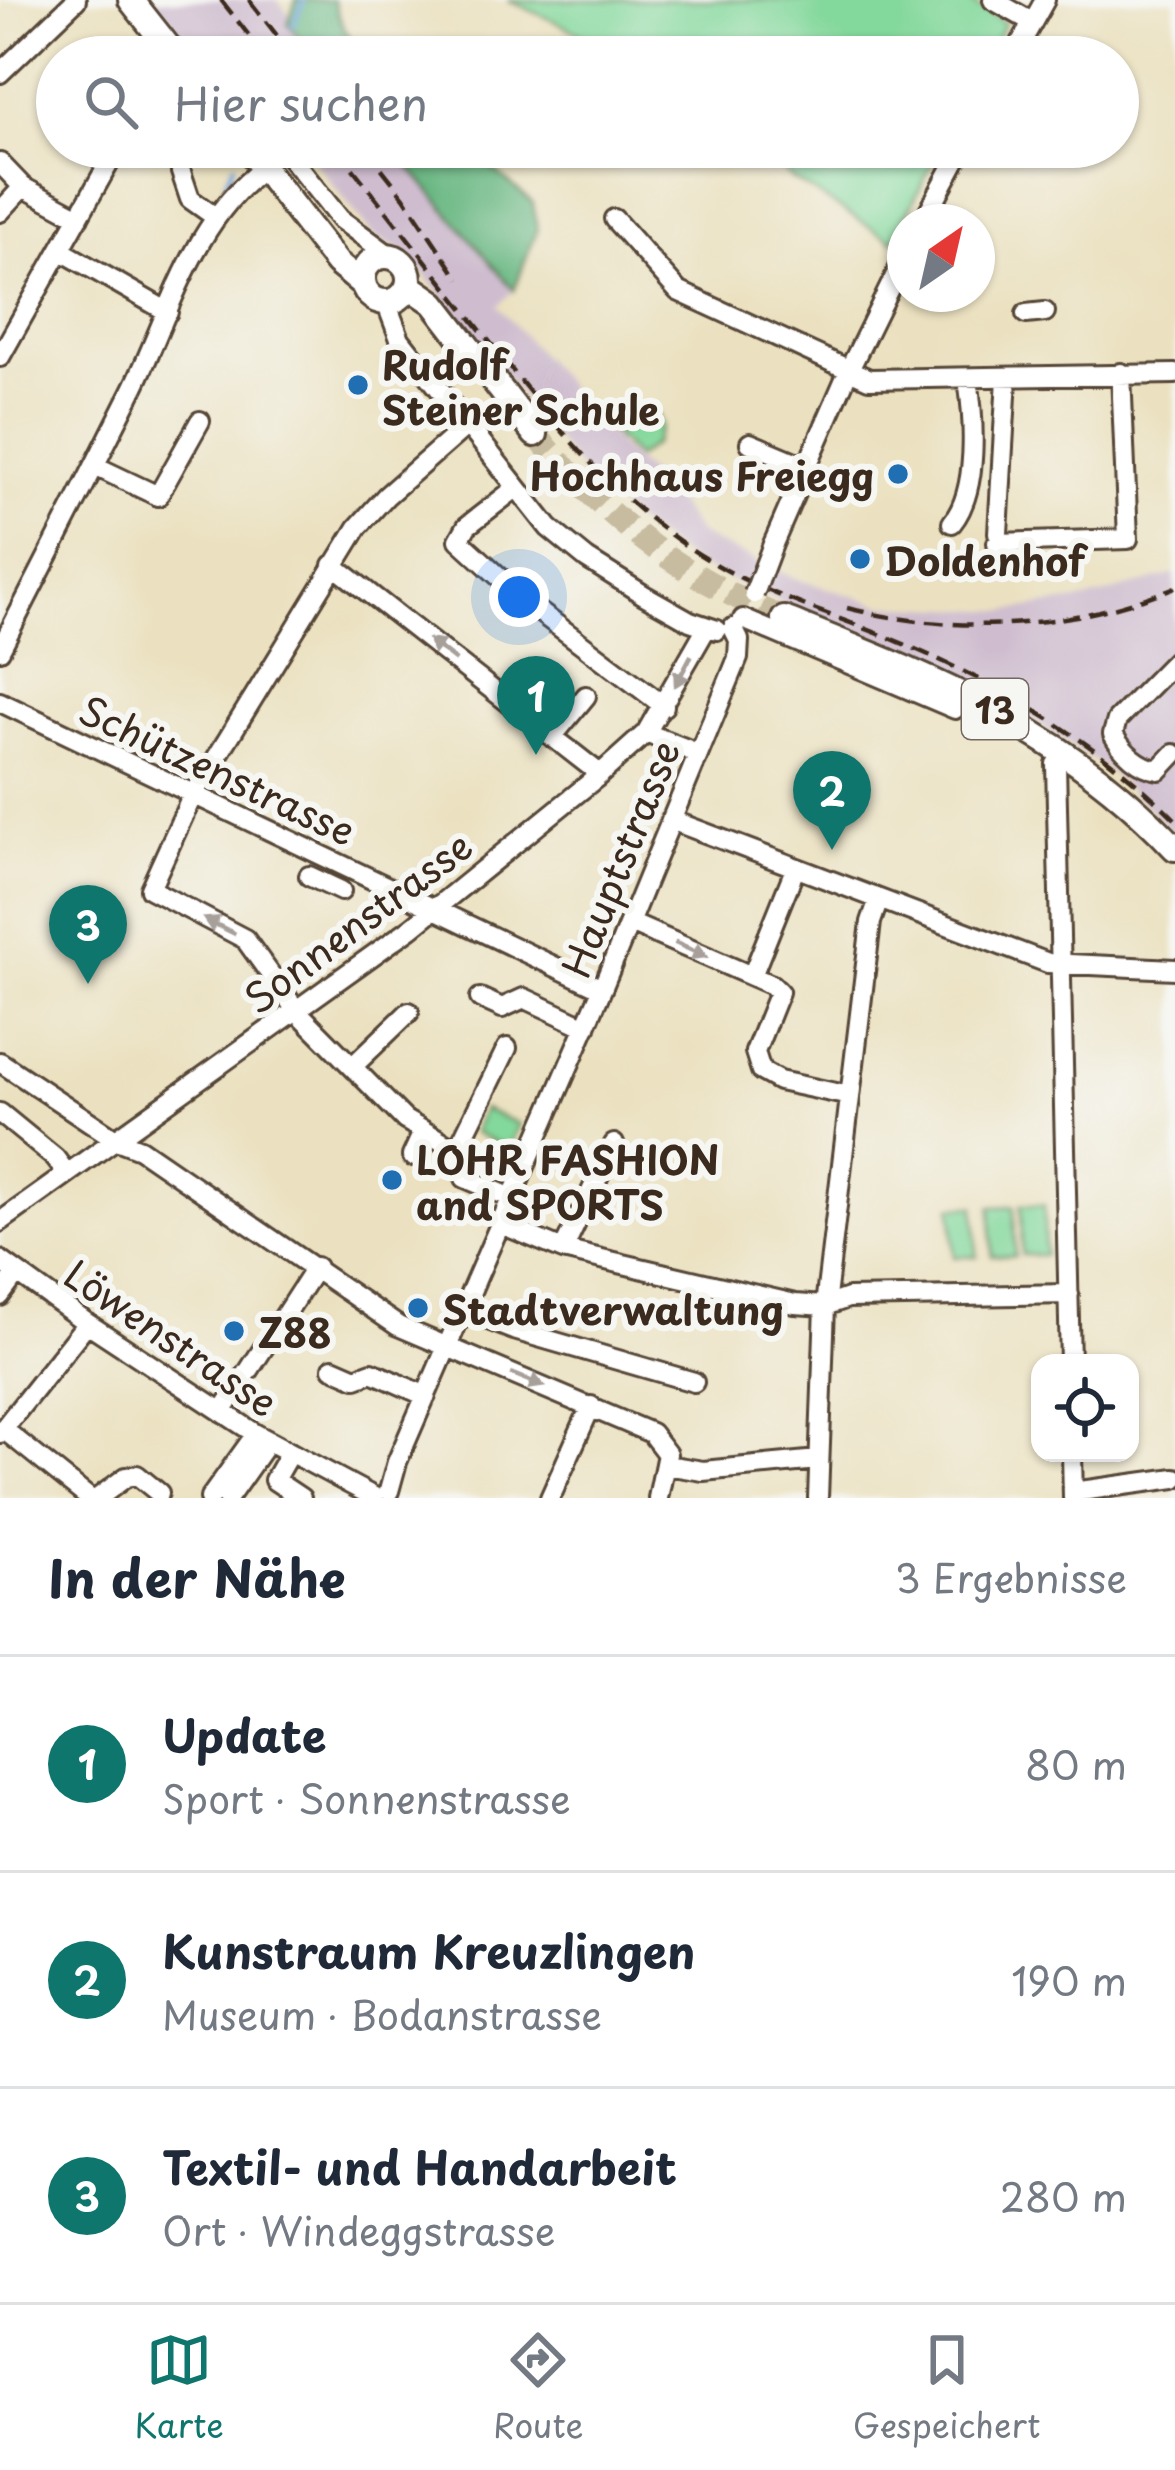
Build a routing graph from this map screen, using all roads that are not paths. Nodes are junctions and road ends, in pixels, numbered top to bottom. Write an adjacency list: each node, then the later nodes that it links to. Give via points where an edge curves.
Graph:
1 (76, 0): 6 (street)
2 (131, 0): 7 (main road)
3 (994, 0): 5 (street)
4 (1045, 0): 5 (street)
5 (1032, 22): 8 (street)
6 (39, 36)
7 (159, 36)
8 (1024, 36)
9 (36, 38): 10 (street)
10 (0, 73)
11 (0, 163): 18 (street)
12 (106, 168): 22 (street)
13 (257, 168): 17 (main road)
14 (299, 168): 26 (street)
15 (953, 168): 19 (street)
16 (181, 172): 21 (street, via 190,200)
17 (259, 172): 21 (street); 24 (main road)
18 (23, 187): 20 (street); 22 (street)
19 (933, 204)
20 (0, 212)
21 (214, 215): 31 (street)
22 (79, 217): 25 (street)
23 (614, 219): 33 (street, via 647,269 678,291)
24 (322, 241): 26 (main road); 28 (main road)
25 (60, 250): 31 (street); 32 (street)
26 (382, 257): 27 (main road, via 407,270); 28 (main road, via 364,271)
27 (408, 285): 30 (main road); 40 (main road, via 434,303)
28 (364, 286): 30 (main road)
29 (887, 293): 33 (street, Hauptstrasse)
30 (386, 302): 39 (street, via 400,339)
31 (168, 312): 42 (street)
32 (0, 357)
33 (848, 372): 36 (street); 43 (street, Hauptstrasse)
34 (1121, 374): 35 (street); 37 (street); 37 (street, via 1128,539 998,538)
35 (1175, 374)
36 (968, 379): 37 (street); 45 (street, via 968,496)
37 (1007, 379)
38 (200, 421): 42 (street, via 158,496)
39 (466, 425): 44 (street); 46 (street, via 386,496)
40 (535, 434)
41 (750, 443): 43 (street)
42 (94, 466): 50 (street)
43 (806, 467): 48 (street, Hauptstrasse, bridge)
44 (516, 488): 49 (street, via 587,560); 54 (street, via 459,540)
45 (952, 523)
46 (333, 565): 57 (street, one-way to 46); 62 (street, via 309,621)
47 (784, 619): 64 (main road, 13, via 1004,713 1109,786)
48 (738, 624): 49 (street); 55 (street); 58 (street, Hauptstrasse, via 738,658)
49 (706, 627): 54 (street, Sonnenstrasse, one-way to 54)
50 (0, 650)
51 (1175, 661): 59 (street, via 1117,720 1113,734 1146,768 1159,770)
52 (586, 696): 57 (street)
53 (0, 702): 62 (street, Schützenstrasse)
54 (664, 706): 56 (street, Sonnenstrasse)
55 (955, 709)
56 (646, 733): 58 (street); 61 (street, Sonnenstrasse)
57 (552, 737): 61 (street)
58 (698, 753): 63 (street, Hauptstrasse)
59 (1174, 754)
60 (1056, 764): 71 (street)
61 (599, 774): 69 (street, Sonnenstrasse)
62 (194, 794): 65 (street, Schützenstrasse); 76 (street, one-way to 62, via 245,939 150,890)
63 (671, 820): 66 (street); 70 (street, Hauptstrasse)
64 (1175, 848)
65 (319, 853): 67 (street, via 307,880); 69 (street, Schützenstrasse)
66 (795, 869): 68 (street); 73 (street)
67 (340, 891)
68 (879, 899): 71 (street); 82 (street)
69 (436, 908): 74 (street, Schützenstrasse); 76 (street, Sonnenstrasse)
70 (630, 923): 73 (street, one-way to 73); 74 (street, Hauptstrasse)
71 (1061, 964): 72 (street); 99 (street)
72 (1175, 970)
73 (752, 976): 82 (street, via 784,992 755,1052 761,1071)
74 (602, 989): 78 (street, Hauptstrasse)
75 (480, 998): 78 (street, via 507,1015 524,998)
76 (296, 1010): 80 (street); 85 (street, Sonnenstrasse, via 184,1100)
77 (409, 1012): 80 (street)
78 (586, 1027): 90 (street, Hauptstrasse)
79 (507, 1048): 87 (street)
80 (353, 1066): 84 (street)
81 (6, 1073): 85 (street)
82 (850, 1096): 101 (street)
83 (0, 1113): 89 (street)
84 (423, 1132): 87 (street); 88 (street)
85 (117, 1140): 89 (street, Sonnenstrasse); 97 (street, via 170,1160)
86 (614, 1144): 95 (street)
87 (457, 1150): 90 (street, via 465,1178)
88 (412, 1156)
89 (67, 1174): 91 (street, Sonnenstrasse)
90 (512, 1198): 94 (street, Hauptstrasse)
91 (30, 1201): 92 (street); 93 (street, Sonnenstrasse)
92 (48, 1214)
93 (0, 1222)
94 (501, 1224): 95 (street); 102 (street, Hauptstrasse)
95 (563, 1250): 101 (street)
96 (0, 1260): 98 (street, Löwenstrasse)
97 (316, 1267): 104 (street, via 398,1326); 110 (street)
98 (17, 1273): 100 (street); 103 (street, Löwenstrasse)
99 (1069, 1294): 101 (street, via 848,1298); 105 (street)
100 (0, 1296)
101 (825, 1306): 115 (street)
102 (463, 1310): 104 (street, Hauptstrasse); 107 (street)
103 (87, 1323): 110 (street, Löwenstrasse); 111 (street)
104 (447, 1347): 108 (street, Hauptstrasse); 109 (street, one-way to 109)
105 (1070, 1354)
106 (333, 1368): 108 (street, via 356,1378 372,1372)
107 (694, 1382)
108 (426, 1396): 123 (street, Hauptstrasse)
109 (592, 1406): 113 (street); 117 (street, via 651,1433)
110 (222, 1412): 112 (street, Löwenstrasse)
111 (2, 1431): 124 (street)
112 (262, 1438): 114 (street, Löwenstrasse); 126 (street); 127 (street)
113 (573, 1446): 119 (street); 129 (street)
114 (290, 1452): 118 (street, Löwenstrasse); 128 (street, via 274,1480)
115 (818, 1460): 117 (street, via 703,1471); 131 (street)
116 (1072, 1462): 122 (street)
117 (666, 1466): 130 (street)
118 (322, 1470): 123 (street, Löwenstrasse); 128 (street)
119 (553, 1476)
120 (1175, 1478): 122 (street)
121 (159, 1492): 125 (street, via 136,1474)
122 (1073, 1495)
123 (385, 1496)
124 (89, 1498)
125 (98, 1498)
126 (210, 1498)
127 (228, 1498)
128 (304, 1498)
129 (550, 1498)
130 (658, 1498)
131 (818, 1498)

